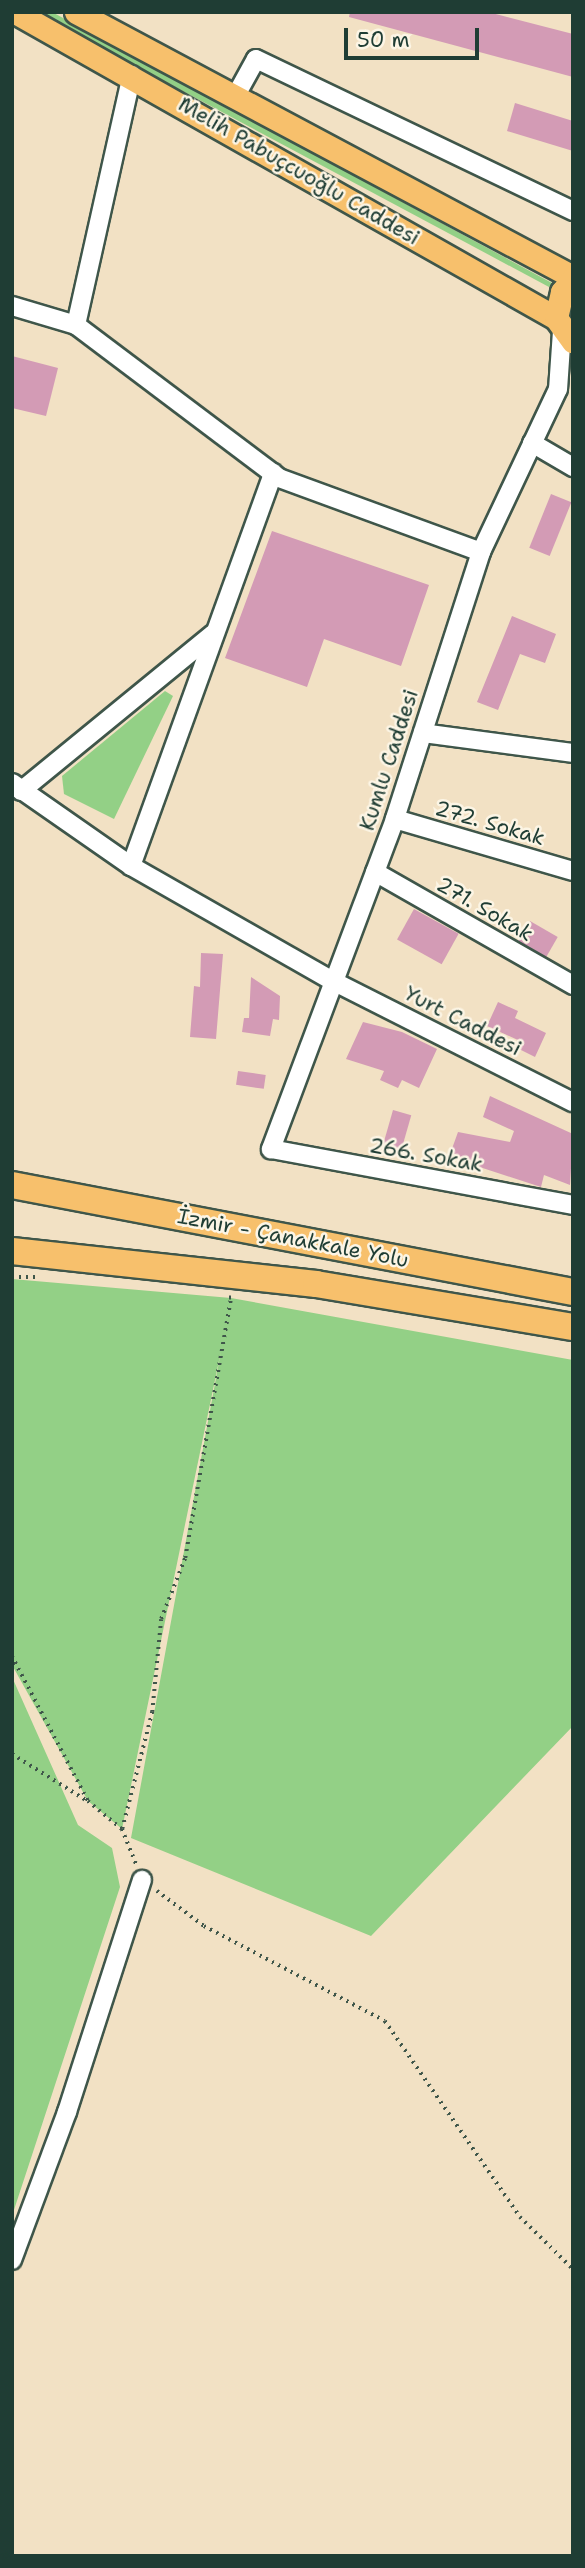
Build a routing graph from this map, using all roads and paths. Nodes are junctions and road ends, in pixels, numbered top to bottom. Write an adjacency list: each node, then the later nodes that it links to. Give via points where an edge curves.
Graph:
1 (15, 12): 3 (main road, Melih Pabuçcuoğlu Caddesi)
2 (76, 12): 4 (main road, Melih Pabuçcuoğlu Caddesi)
3 (132, 75): 8 (street); 9 (main road, Melih Pabuçcuoğlu Caddesi)
4 (235, 97): 5 (street, via 256,59); 6 (main road, Melih Pabuçcuoğlu Caddesi)
5 (573, 211)
6 (573, 278): 9 (main road, via 562,292)
7 (12, 306): 8 (street)
8 (76, 325): 14 (street)
9 (564, 330): 11 (street)
10 (573, 374): 11 (street)
11 (558, 389): 12 (street, Kumlu Caddesi)
12 (532, 443): 13 (street); 15 (street, Kumlu Caddesi)
13 (573, 467)
14 (273, 473): 15 (street); 16 (street)
15 (481, 552): 17 (street, Kumlu Caddesi)
16 (213, 634): 19 (street); 21 (street)
17 (423, 733): 18 (street); 20 (street, Kumlu Caddesi)
18 (573, 753)
19 (17, 787): 21 (street, Yurt Caddesi)
20 (395, 819): 22 (street, 272. Sokak); 23 (street, Kumlu Caddesi)
21 (131, 866): 24 (street, Yurt Caddesi)
22 (573, 871)
23 (375, 872): 24 (street, Kumlu Caddesi); 25 (street, 271. Sokak)
24 (333, 981): 26 (street, Yurt Caddesi); 27 (street, Kumlu Caddesi)
25 (573, 985)
26 (573, 1102)
27 (271, 1149): 29 (street, 266. Sokak)
28 (12, 1185): 33 (highway, İzmir - Çanakkale Yolu)
29 (573, 1205)
30 (12, 1251): 35 (highway, İzmir - Çanakkale Yolu, via 316,1284)
31 (12, 1277): 32 (path)
32 (51, 1277)
33 (573, 1292)
34 (218, 1295): 39 (path, via 231,1298 186,1558 161,1619 152,1712)
35 (573, 1327)
36 (12, 1656): 38 (path)
37 (12, 1754): 38 (path)
38 (88, 1801): 39 (path)
39 (122, 1829): 40 (path)
40 (142, 1880): 41 (street, via 67,2112); 42 (path, via 204,1926 385,2021 520,2217)
41 (12, 2260)
42 (573, 2269)

